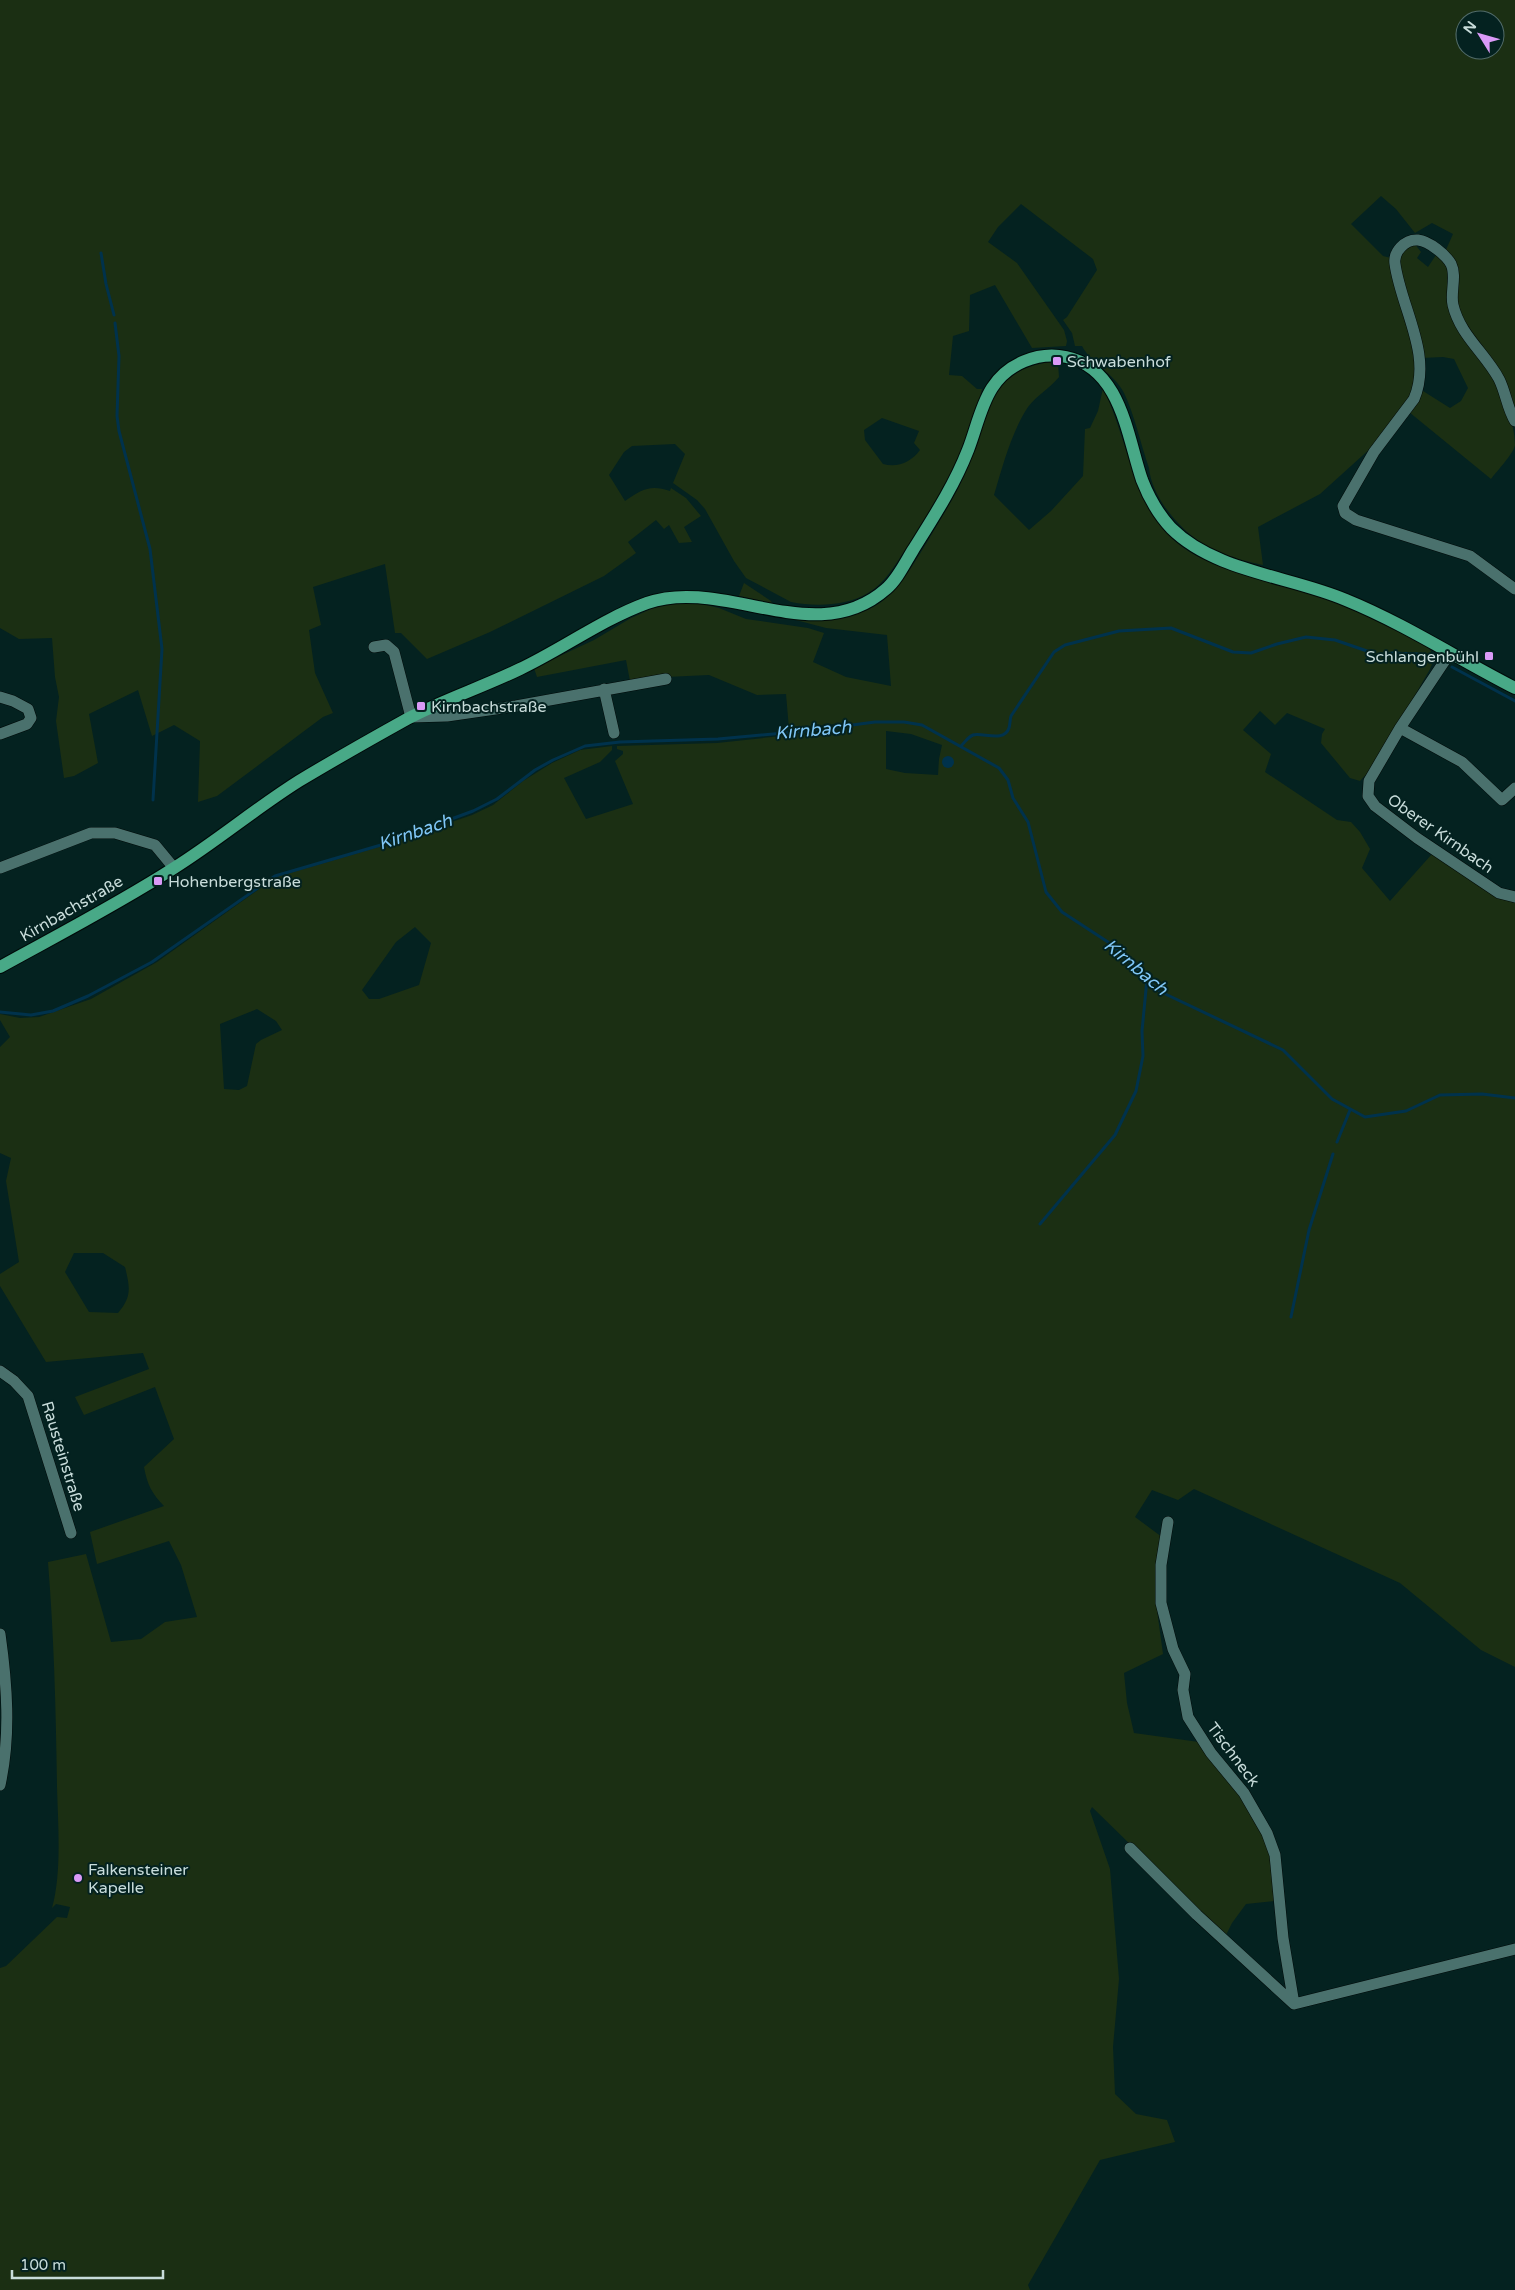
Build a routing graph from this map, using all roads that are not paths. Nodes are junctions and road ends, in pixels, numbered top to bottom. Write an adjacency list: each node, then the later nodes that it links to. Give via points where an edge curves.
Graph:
1 (1515, 421): 2 (street, via 1499,380 1471,342 1457,316 1453,305 1450,263 1427,243 1407,242 1394,260 1412,324 1421,371 1420,385 1414,399 1358,477 1343,506 1345,513 1356,520 1470,556)
2 (1515, 589)
3 (374, 647): 9 (street, via 386,645 394,652)
4 (1450, 653): 6 (main road, Kirnbachstraße); 9 (main road, Kirnbachstraße, via 1344,599 1227,562 1176,533 1157,513 1143,483 1121,411 1108,385 1089,366 1069,357 1049,355 1020,362 993,386 963,461 925,530 890,587 861,607 829,614 783,613 674,596 647,603 522,668); 10 (street, Oberer Kirnbach)
5 (666, 679): 7 (street)
6 (1515, 688)
7 (604, 689): 9 (street, via 447,716); 11 (street)
8 (0, 697): 12 (street, via 28,709 31,718 27,724)
9 (411, 717): 15 (main road, Kirnbachstraße, via 298,782)
10 (1400, 728): 13 (street, via 1462,762 1502,800); 16 (street, Oberer Kirnbach, via 1369,781 1368,796 1375,806 1452,862 1499,892)
11 (614, 733)
12 (0, 734)
13 (1515, 788)
14 (0, 868): 15 (street, via 91,833 115,833 155,844)
15 (174, 868): 17 (main road, Kirnbachstraße)
16 (1515, 897)
17 (0, 967)
18 (0, 1371): 20 (street, Rausteinstraße, via 28,1396)
19 (1168, 1522): 25 (street, Tischneck, via 1161,1565 1161,1603 1173,1649 1185,1674 1183,1690 1188,1717 1211,1753 1244,1793 1268,1833 1275,1855 1283,1938)
20 (71, 1533)
21 (0, 1634): 22 (street, via 8,1728)
22 (0, 1785)
23 (1130, 1848): 25 (street)
24 (1515, 1949): 25 (street)
25 (1294, 2004)

